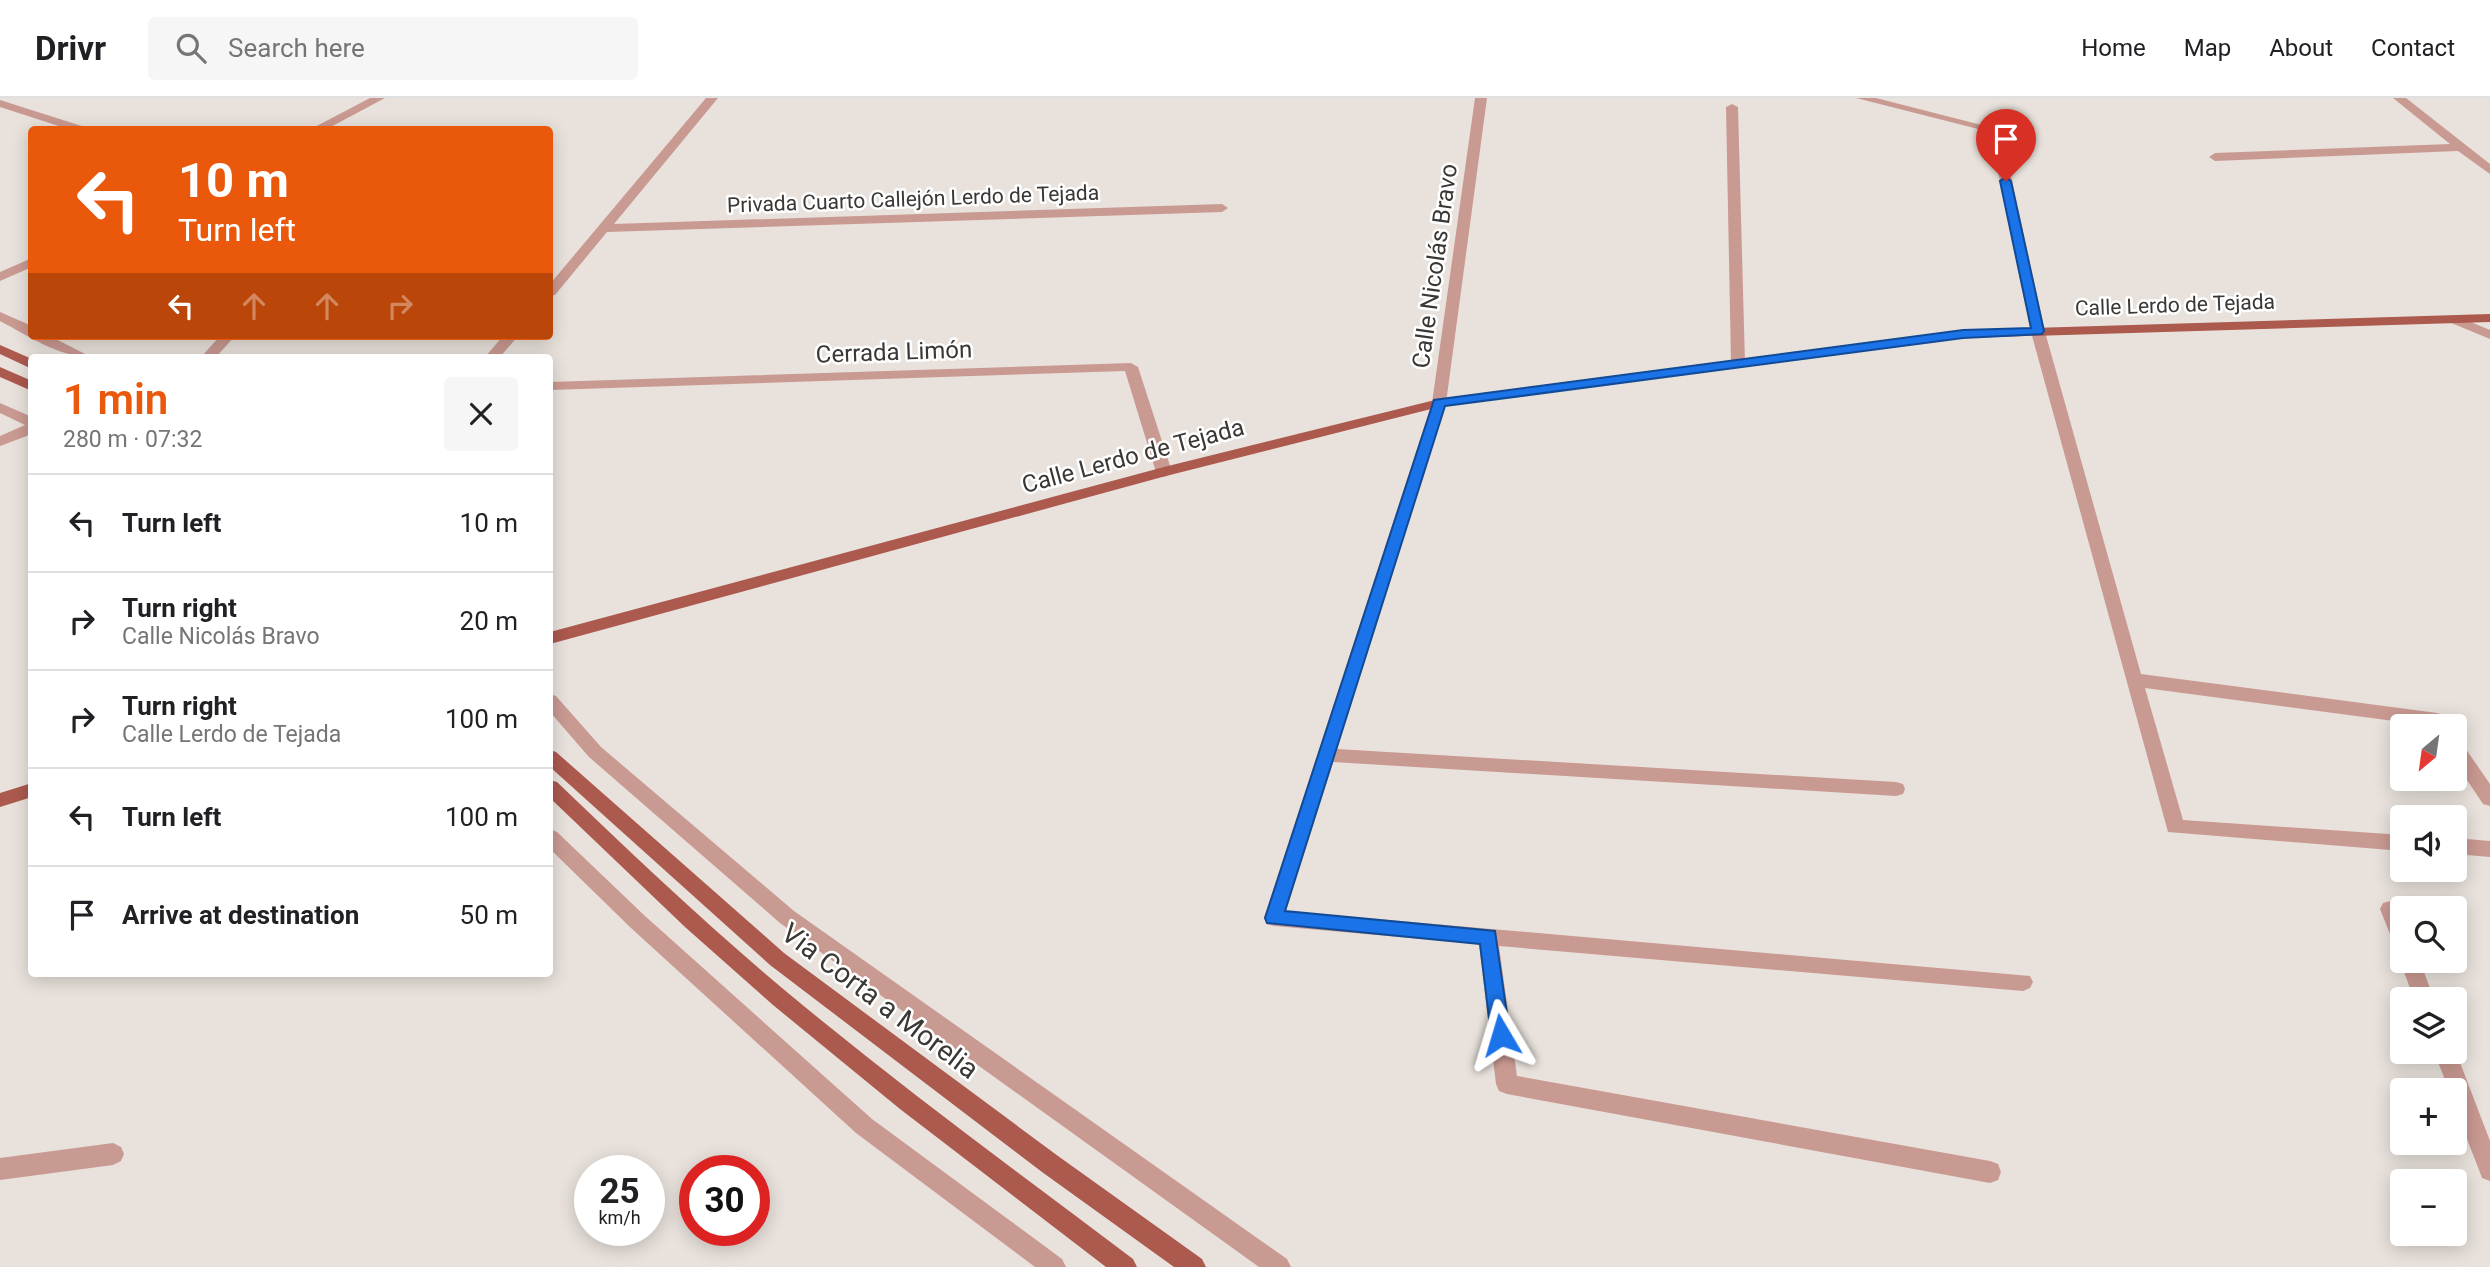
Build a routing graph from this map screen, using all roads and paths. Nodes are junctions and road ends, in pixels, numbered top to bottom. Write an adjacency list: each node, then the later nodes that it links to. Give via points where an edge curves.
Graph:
1 (379, 98): 8 (street)
2 (712, 98): 14 (street)
3 (1480, 98): 36 (street, Calle Nicolás Bravo)
4 (1862, 98): 22 (street, via 1995,131)
5 (2399, 98): 10 (street)
6 (0, 103): 9 (street)
7 (1732, 107): 32 (street)
8 (340, 124)
9 (72, 126)
10 (2462, 147): 11 (street); 12 (street)
11 (2215, 157)
12 (2490, 170)
13 (1222, 208): 14 (street, Privada Cuarto Callejón Lerdo de Tejada)
14 (606, 228): 17 (street)
15 (28, 264): 16 (street)
16 (0, 277)
17 (553, 289)
18 (0, 316): 21 (street)
19 (2490, 318): 20 (main road, Calle Lerdo de Tejada)
20 (2454, 319): 22 (main road, Calle Lerdo de Tejada); 23 (street)
21 (28, 330)
22 (2038, 331): 32 (main road, Calle Lerdo de Tejada, via 1963,334); 43 (street)
23 (2490, 335)
24 (48, 340): 28 (street)
25 (224, 340): 29 (street)
26 (507, 340): 30 (street)
27 (0, 349): 31 (main road)
28 (78, 354)
29 (211, 354)
30 (495, 354)
31 (28, 363)
32 (1738, 363): 36 (main road, Calle Lerdo de Tejada)
33 (0, 371): 34 (main road)
34 (28, 385)
35 (553, 386): 41 (street, Cerrada Limón, via 1131,367)
36 (1439, 402): 41 (main road, Calle Lerdo de Tejada); 46 (street, Calle Nicolás Bravo)
37 (0, 407): 38 (street)
38 (28, 424)
39 (28, 428): 40 (street)
40 (0, 441)
41 (1164, 472): 42 (main road, Calle Lerdo de Tejada)
42 (553, 637)
43 (2135, 680): 45 (street); 55 (street, via 2175,827)
44 (553, 704): 68 (street, via 595,752 787,917)
45 (2392, 714)
46 (1326, 755): 49 (street); 58 (street, Calle Nicolás Bravo, via 1274,918)
47 (553, 760): 67 (main road, Via Corta a Morelia, via 777,960)
48 (2468, 766): 52 (street)
49 (1896, 789)
50 (553, 790): 66 (main road, via 780,999 958,1142)
51 (28, 791): 53 (main road)
52 (2490, 799)
53 (0, 800)
54 (553, 839): 65 (street, via 864,1126)
55 (2390, 842)
56 (2467, 847): 57 (street)
57 (2490, 849)
58 (1488, 937): 59 (street); 64 (street, via 1507,1084)
59 (2023, 982)
60 (2450, 1064): 63 (street)
61 (113, 1154): 62 (street)
62 (0, 1169)
63 (2490, 1170)
64 (1990, 1172)
65 (1054, 1267)
66 (1125, 1267)
67 (1194, 1267)
68 (1279, 1267)

